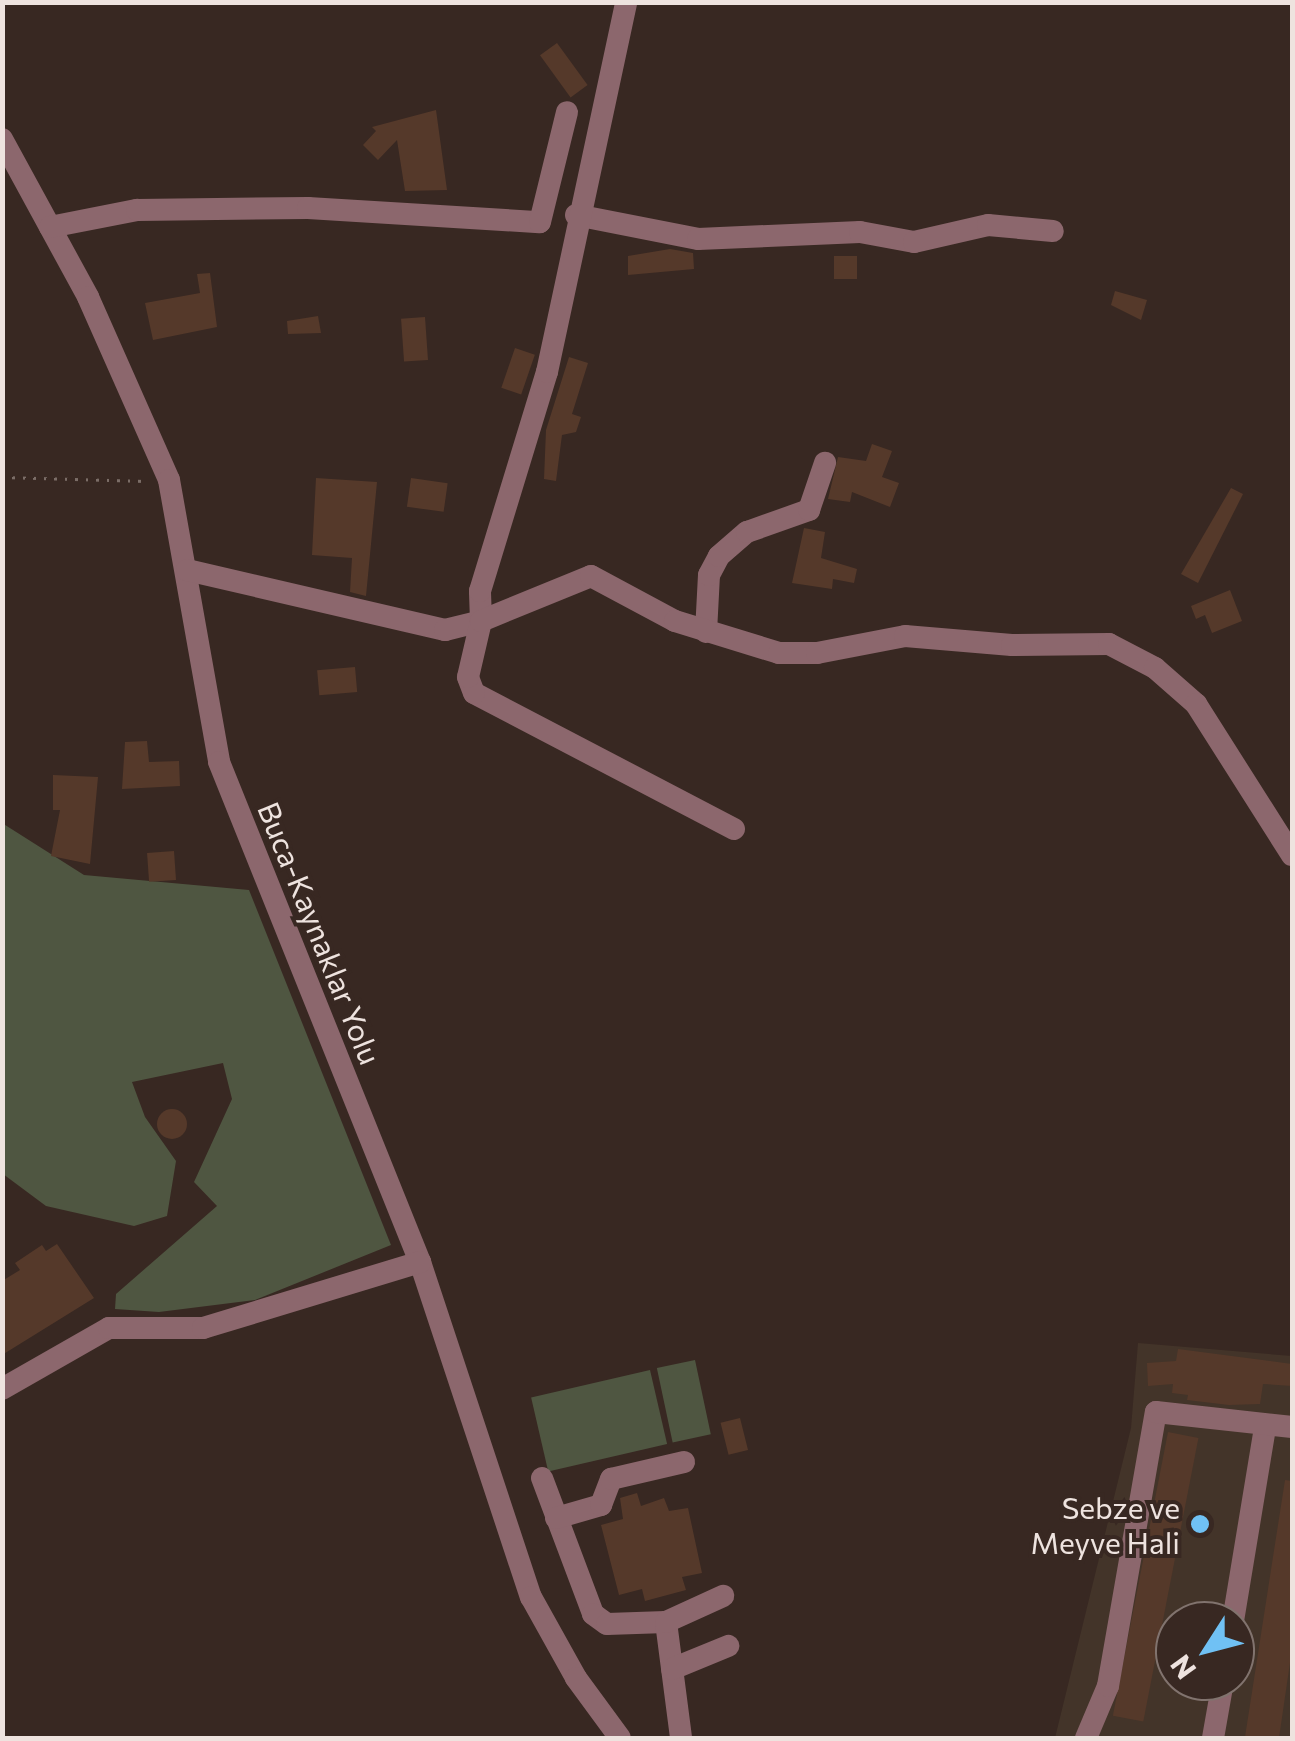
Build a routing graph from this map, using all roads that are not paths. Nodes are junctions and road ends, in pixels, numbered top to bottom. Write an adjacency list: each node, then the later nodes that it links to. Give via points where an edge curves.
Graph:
1 (626, 2): 4 (street)
2 (566, 112): 5 (street, via 540,222 308,208 138,210)
3 (2, 139): 5 (street, Buca-Kaynaklar Yolu)
4 (576, 215): 6 (street, via 698,240 860,232 914,242 1007,224); 9 (street, via 547,372 480,590)
5 (50, 227): 8 (street, Buca-Kaynaklar Yolu, via 168,480)
6 (1053, 231)
7 (825, 463): 10 (street, via 809,510 747,532 719,556 708,575)
8 (187, 570): 9 (street, via 445,630); 13 (street, Buca-Kaynaklar Yolu, via 219,762)
9 (481, 621): 10 (street, via 572,578 591,576); 11 (street, via 468,677 474,693)
10 (706, 632): 12 (street, via 759,650 799,654 904,636 1109,644 1155,668 1196,704)
11 (734, 829)
12 (1292, 855)
13 (420, 1262): 14 (street, via 203,1328 109,1328); 26 (street, Buca-Kaynaklar Yolu, via 532,1598)
14 (2, 1389)
15 (1265, 1427): 16 (street); 21 (street); 28 (street, via 1156,1412 1108,1686)
16 (1292, 1427)
17 (684, 1462): 19 (street, via 614,1478 601,1505)
18 (542, 1478): 19 (street)
19 (556, 1518): 22 (street, via 597,1619)
20 (724, 1596): 22 (street)
21 (1236, 1601)
22 (666, 1622): 24 (street)
23 (728, 1646): 24 (street)
24 (672, 1669): 27 (street)
25 (1220, 1701): 29 (street)
26 (620, 1738)
27 (681, 1738)
28 (1086, 1738)
29 (1214, 1738)

